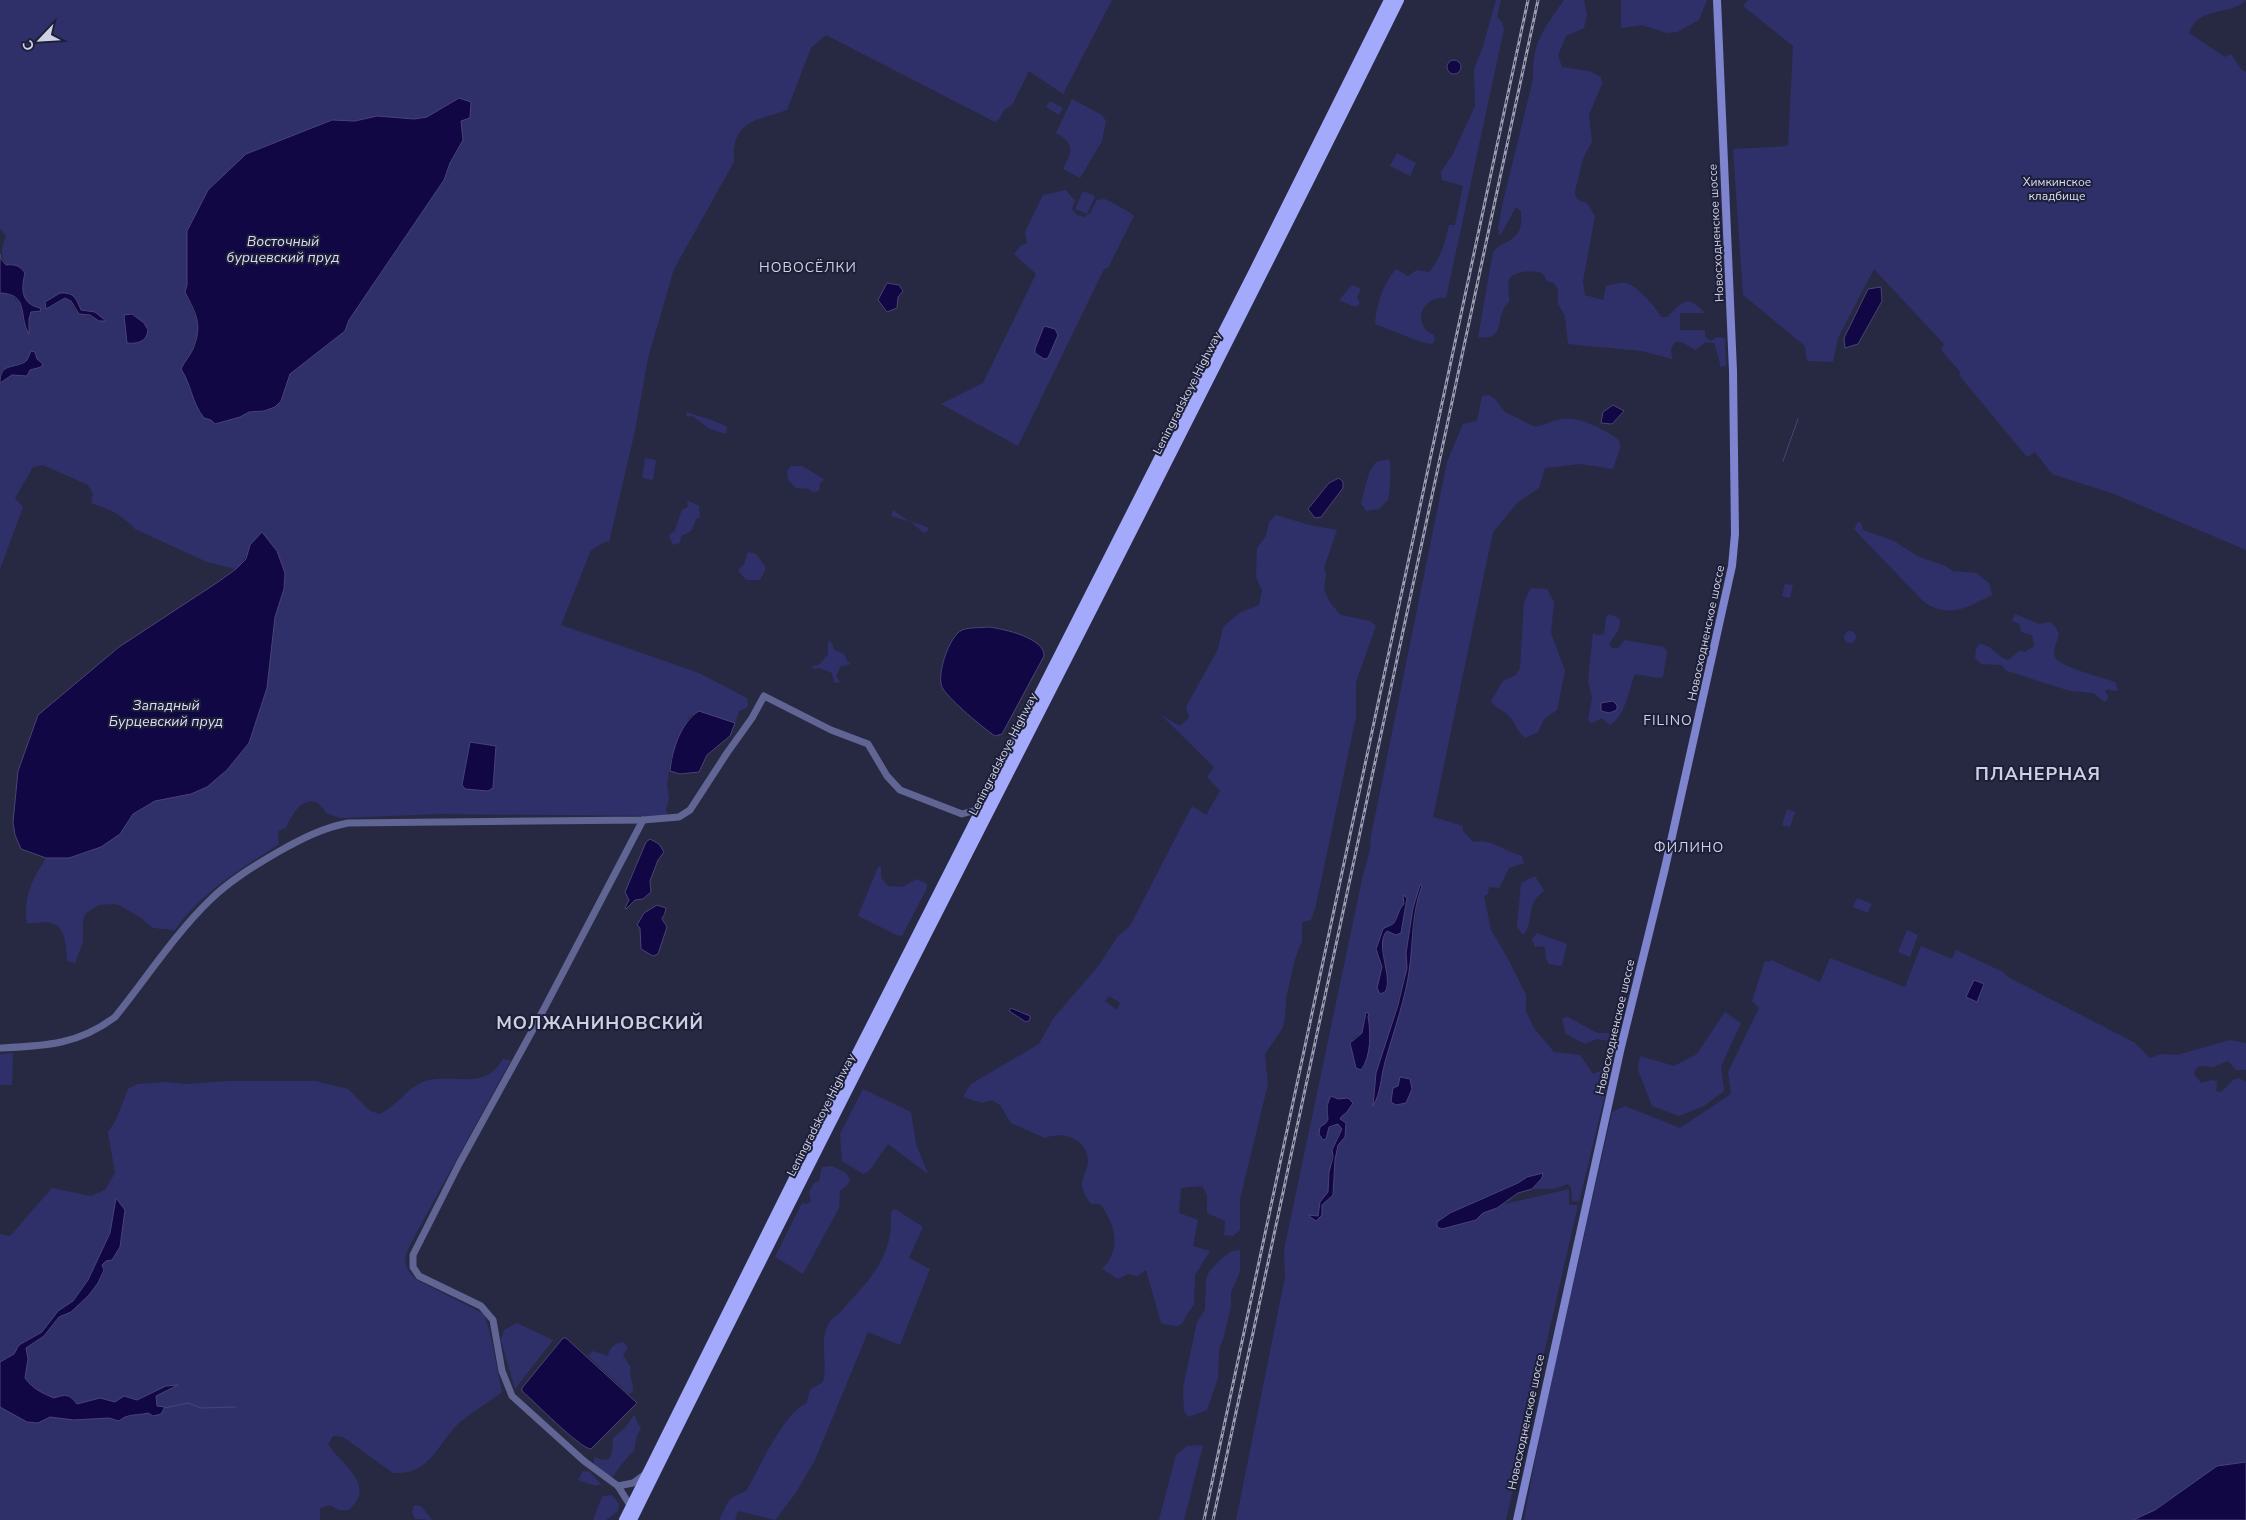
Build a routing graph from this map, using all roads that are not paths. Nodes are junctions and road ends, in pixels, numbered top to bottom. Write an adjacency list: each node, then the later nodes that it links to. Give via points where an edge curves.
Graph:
1 (1389, 0): 4 (highway, Leningradskoye Highway)
2 (1399, 0): 14 (highway, Leningradskoye Highway)
3 (1717, 0): 15 (main road, Новосходненское шоссе, via 1733,371 1735,534 1732,566)
4 (981, 809): 5 (street); 7 (highway, Leningradskoye Highway)
5 (962, 814): 6 (street, via 900,790 887,776 868,744 831,730 764,696 690,810 680,818); 7 (street)
6 (643, 820): 8 (street, via 348,823 330,826 265,860 208,901 115,1017 100,1029 66,1042); 10 (street, via 413,1255 413,1267 419,1276 489,1313 495,1327 505,1382 512,1396 584,1461)
7 (969, 832): 9 (highway, Leningradskoye Highway)
8 (0, 1048)
9 (648, 1472): 10 (street, via 634,1483); 11 (highway, Leningradskoye Highway)
10 (618, 1486): 11 (street)
11 (630, 1508): 12 (street); 13 (highway, Leningradskoye Highway)
12 (617, 1520)
13 (624, 1520)
14 (632, 1520)
15 (1517, 1520)

